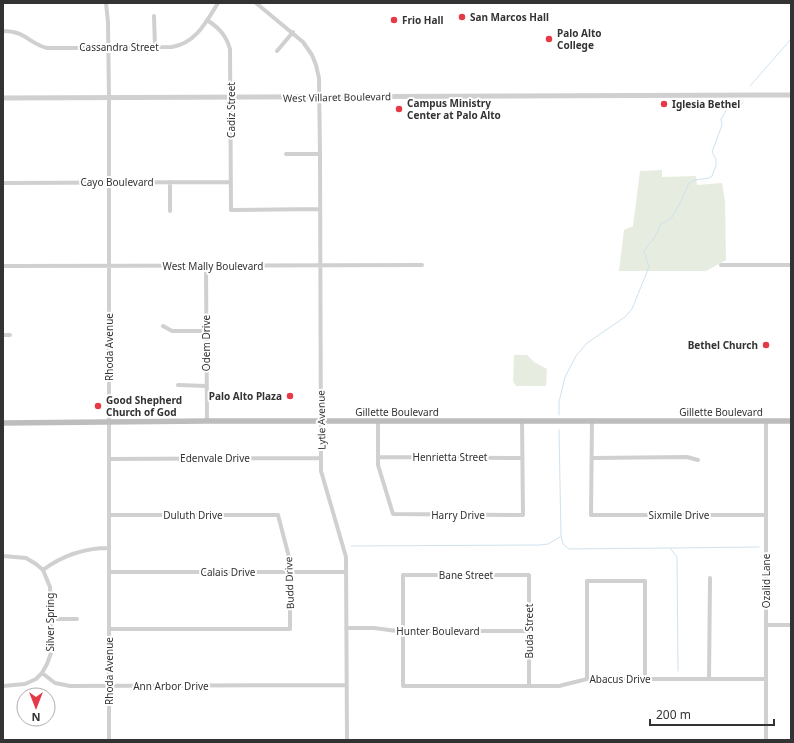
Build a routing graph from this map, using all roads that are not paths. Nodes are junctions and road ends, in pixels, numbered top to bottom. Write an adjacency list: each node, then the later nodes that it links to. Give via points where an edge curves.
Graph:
1 (106, 3): 8 (street, Rhoda Avenue)
2 (218, 3): 5 (street, Cassandra Street)
3 (256, 3): 7 (street, Lytle Avenue)
4 (154, 16): 9 (street)
5 (207, 20): 9 (street, Cassandra Street, via 198,34 188,42 172,47); 15 (street, Cadiz Street, via 220,30 228,41 231,57)
6 (3, 31): 8 (street, Cassandra Street, via 21,34 35,44 47,48)
7 (293, 32): 10 (street); 12 (street, Lytle Avenue, via 308,48 316,65)
8 (108, 47): 9 (street, Cassandra Street); 14 (street, Rhoda Avenue)
9 (155, 47)
10 (277, 51)
11 (791, 95): 12 (street, West Villaret Boulevard)
12 (319, 97): 15 (street, West Villaret Boulevard); 17 (street, Lytle Avenue)
13 (3, 98): 14 (street, West Villaret Boulevard)
14 (109, 98): 15 (street, West Villaret Boulevard); 18 (street, Rhoda Avenue)
15 (231, 98): 20 (street, Cadiz Street)
16 (286, 154): 17 (street)
17 (320, 154): 22 (street, Lytle Avenue)
18 (109, 182): 19 (street, Cayo Boulevard); 21 (street, Cayo Boulevard); 27 (street, Rhoda Avenue)
19 (170, 182): 20 (street, Cayo Boulevard); 23 (street)
20 (231, 182): 22 (street, Cadiz Street, via 231,210)
21 (3, 183)
22 (320, 210): 29 (street, Lytle Avenue)
23 (170, 211)
24 (422, 265): 29 (street, West Mally Boulevard)
25 (791, 265): 30 (street)
26 (3, 266): 27 (street, West Mally Boulevard)
27 (109, 266): 28 (street, West Mally Boulevard); 43 (street, Rhoda Avenue)
28 (206, 266): 29 (street, West Mally Boulevard); 32 (street, Odem Drive)
29 (320, 266): 44 (street, Lytle Avenue)
30 (721, 266)
31 (162, 326): 32 (street, via 172,331)
32 (206, 331): 36 (street, Odem Drive)
33 (3, 335): 34 (street)
34 (10, 336)
35 (178, 385): 36 (street)
36 (206, 386): 37 (street, Odem Drive)
37 (207, 421): 43 (main road, Gillette Boulevard); 44 (main road, Gillette Boulevard)
38 (378, 421): 39 (main road, Gillette Boulevard); 44 (main road, Gillette Boulevard); 46 (street)
39 (522, 421): 40 (main road, Gillette Boulevard); 48 (street)
40 (592, 421): 41 (main road, Gillette Boulevard); 49 (street)
41 (766, 421): 42 (main road, Gillette Boulevard); 54 (street, Ozalid Lane)
42 (791, 421)
43 (109, 422): 45 (main road, Gillette Boulevard); 50 (street, Rhoda Avenue)
44 (320, 422): 47 (street, Lytle Avenue)
45 (3, 423)
46 (378, 457): 48 (street, Henrietta Street); 48 (street, Harry Drive, via 393,514 523,515)
47 (321, 458): 50 (street, Edenvale Drive); 60 (street, Lytle Avenue, via 323,479 345,550)
48 (522, 458)
49 (592, 458): 51 (street); 54 (street, Sixmile Drive, via 591,516)
50 (109, 459): 52 (street, Rhoda Avenue)
51 (698, 460)
52 (109, 515): 53 (street, Duluth Drive); 55 (street, Rhoda Avenue)
53 (278, 515): 59 (street, Budd Drive, via 289,553)
54 (766, 515): 65 (street, Ozalid Lane)
55 (109, 548): 57 (street, via 86,550 56,560); 58 (street, Rhoda Avenue)
56 (3, 556): 57 (street, via 26,558)
57 (43, 570): 63 (street, Silver Spring, via 50,587)
58 (109, 572): 59 (street, Calais Drive); 68 (street, Rhoda Avenue)
59 (290, 572): 60 (street, Calais Drive); 68 (street, Budd Drive, via 290,629)
60 (346, 572): 67 (street, Lytle Avenue)
61 (529, 575): 69 (street, Bane Street, via 403,576); 70 (street, Buda Street)
62 (710, 578): 74 (street)
63 (51, 619): 64 (street); 71 (street, Silver Spring, via 50,657)
64 (77, 619)
65 (767, 625): 66 (street); 75 (street, Ozalid Lane)
66 (791, 625)
67 (346, 628): 69 (street, Hunter Boulevard); 78 (street, Lytle Avenue)
68 (109, 629): 77 (street, Rhoda Avenue)
69 (403, 631): 70 (street, Hunter Boulevard); 79 (street, Abacus Drive, via 403,686)
70 (529, 631): 79 (street, Buda Street)
71 (42, 673): 76 (street, via 25,684); 77 (street, Ann Arbor Drive, via 62,685)
72 (587, 679): 73 (street, Abacus Drive); 73 (street, via 587,581 645,581); 79 (street, Abacus Drive, via 565,685)
73 (645, 679): 74 (street, Abacus Drive)
74 (709, 679): 75 (street, Abacus Drive)
75 (766, 679): 82 (street, Ozalid Lane)
76 (3, 686)
77 (109, 686): 78 (street, Ann Arbor Drive); 80 (street, Rhoda Avenue)
78 (346, 686): 81 (street, Lytle Avenue)
79 (529, 686)
80 (109, 740)
81 (347, 740)
82 (766, 740)

